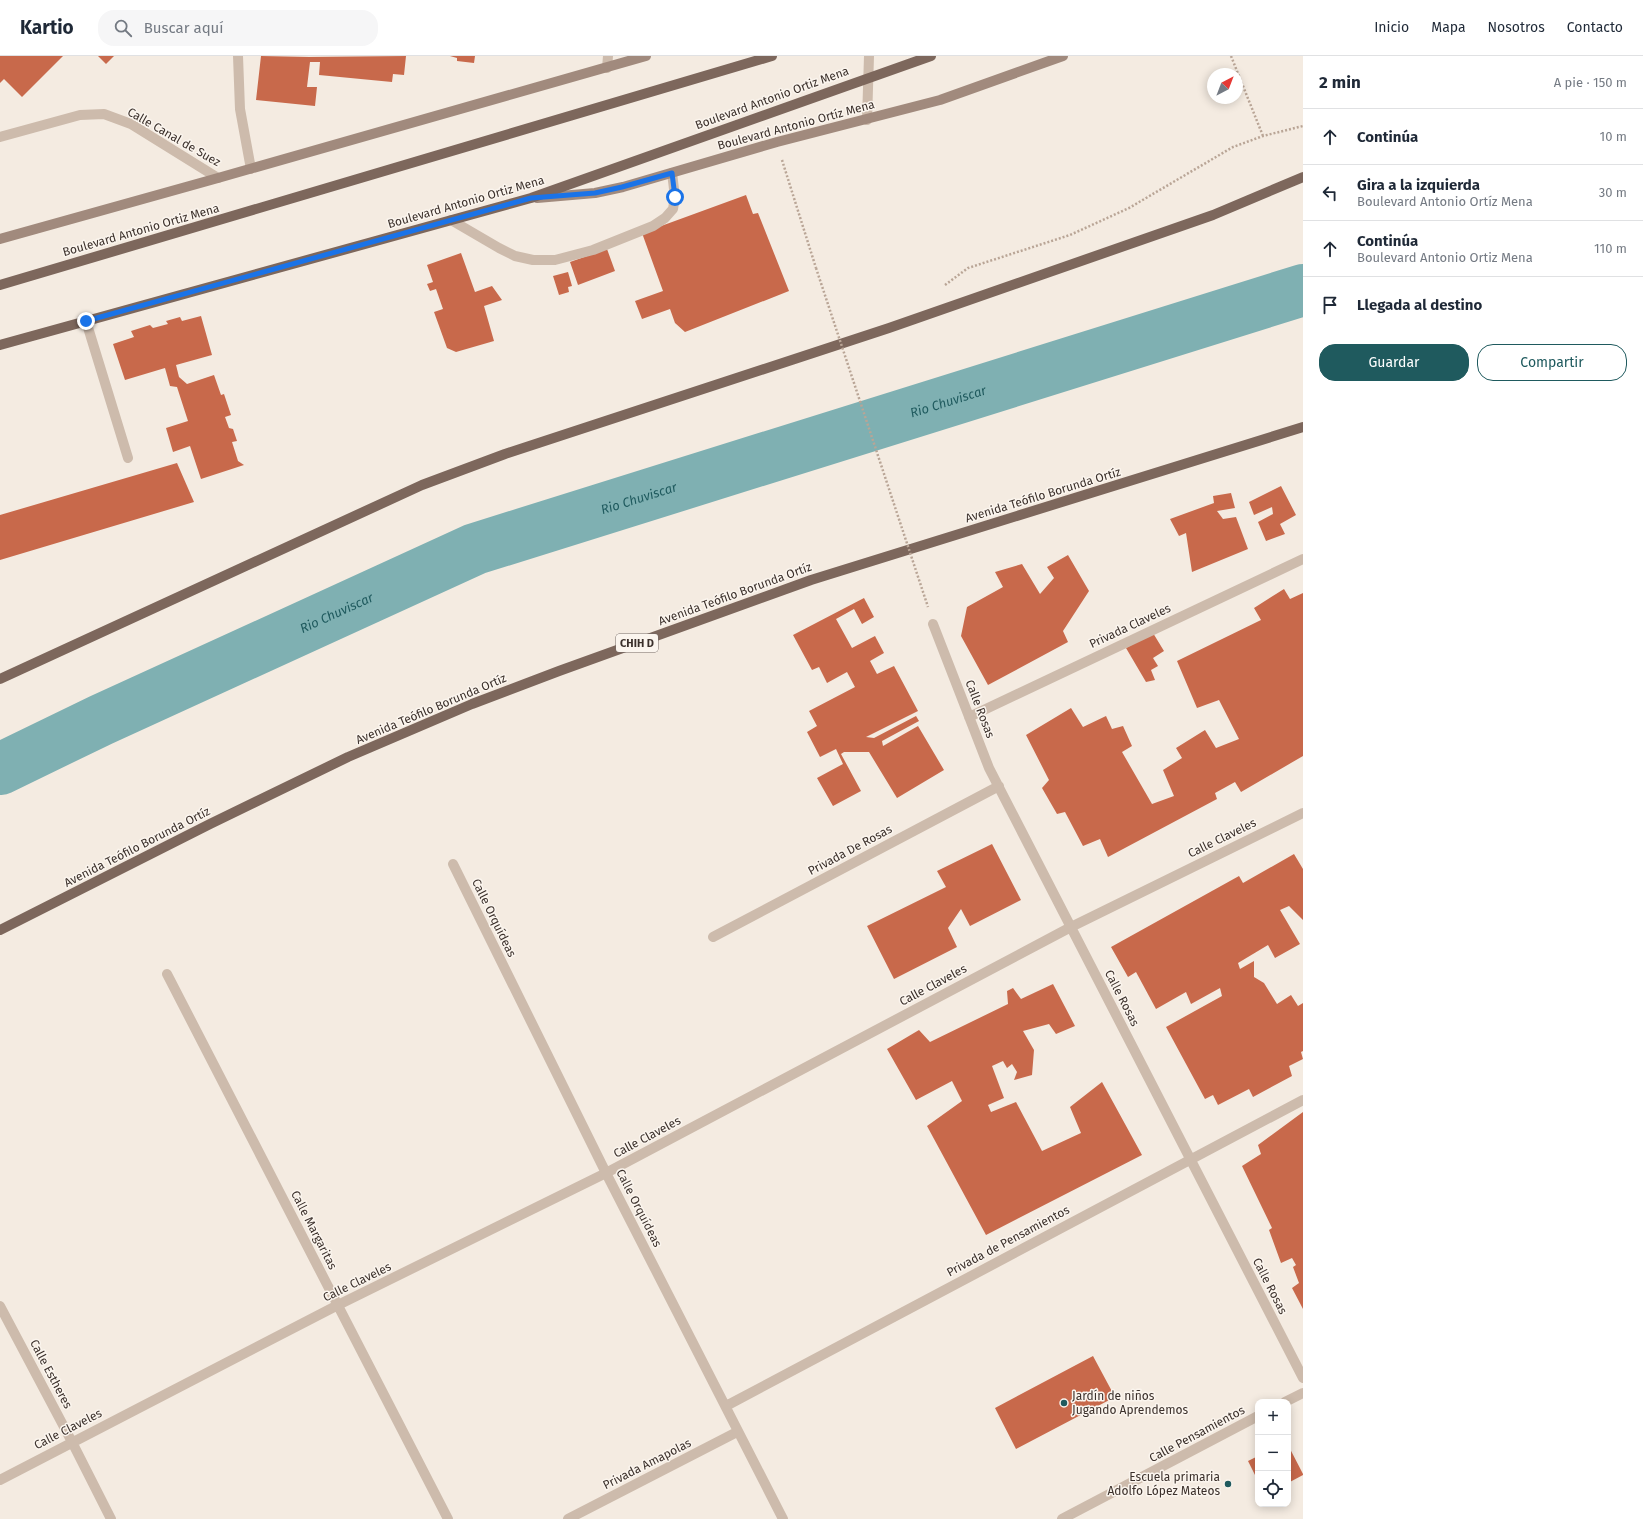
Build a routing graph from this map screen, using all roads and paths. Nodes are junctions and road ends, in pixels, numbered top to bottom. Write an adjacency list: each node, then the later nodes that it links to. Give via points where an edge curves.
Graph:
1 (238, 56): 16 (street, via 240,109)
2 (608, 56): 9 (street)
3 (646, 56): 9 (street)
4 (772, 56): 23 (main road, Boulevard Antonio Ortiz Mena)
5 (869, 56): 10 (street)
6 (931, 56): 10 (main road, Boulevard Antonio Ortiz Mena)
7 (1063, 56): 11 (street, Boulevard Antonio Ortíz Mena, via 940,100)
8 (1231, 56): 13 (path)
9 (607, 68): 16 (street)
10 (868, 78): 11 (street); 20 (main road, Boulevard Antonio Ortiz Mena)
11 (867, 120): 15 (street, Boulevard Antonio Ortíz Mena)
12 (1303, 126): 13 (path)
13 (1264, 136): 24 (path, via 1233,147 1129,208 1070,235 968,268)
14 (0, 137): 19 (street, Calle Canal de Suez, via 80,115 104,114 131,124)
15 (777, 142): 17 (street, Boulevard Antonio Ortíz Mena); 30 (path, bridge)
16 (250, 169): 19 (street)
17 (672, 173): 20 (street, Boulevard Antonio Ortíz Mena, via 595,193); 21 (street, via 675,197 673,209 665,218 654,226 593,250 555,260 533,260 515,256)
18 (1303, 177): 32 (main road, via 1198,220 889,328 505,454 422,485)
19 (218, 178): 22 (street)
20 (531, 198): 21 (main road, Boulevard Antonio Ortiz Mena)
21 (451, 220): 25 (main road, Boulevard Antonio Ortiz Mena)
22 (0, 239)
23 (0, 285)
24 (944, 286)
25 (86, 321): 26 (main road, Boulevard Antonio Ortiz Mena); 28 (street)
26 (0, 345)
27 (1303, 428): 38 (main road, Avenida Teófilo Borunda Ortíz / CHIH D, via 811,580 472,704 348,758 210,824)
28 (128, 458)
29 (1303, 559): 33 (street, Privada Claveles)
30 (928, 607)
31 (933, 624): 33 (street, Calle Rosas)
32 (0, 679)
33 (969, 718): 34 (street, Calle Rosas)
34 (999, 786): 37 (street, Calle Rosas); 39 (street, Privada De Rosas)
35 (1303, 813): 37 (street, Calle Claveles)
36 (453, 864): 43 (street, Calle Orquídeas)
37 (1071, 927): 42 (street, Calle Rosas); 43 (street, Calle Claveles)
38 (0, 930)
39 (714, 937)
40 (167, 974): 44 (street, Calle Margaritas)
41 (1303, 1100): 42 (street, Privada de Pensamientos)
42 (1190, 1159): 46 (street, Calle Rosas); 49 (street, Privada de Pensamientos)
43 (606, 1173): 44 (street, Calle Claveles); 49 (street, Calle Orquídeas)
44 (338, 1305): 52 (street, Calle Claveles); 55 (street, Calle Margaritas)
45 (0, 1306): 52 (street, Calle Estheres)
46 (1303, 1378)
47 (1303, 1393): 48 (street)
48 (1291, 1399)
49 (726, 1406): 51 (street, Calle Orquídeas)
50 (1255, 1418): 58 (street, Calle Pensamientos)
51 (737, 1432): 56 (street, Privada Amapolas); 57 (street, Calle Orquídeas)
52 (72, 1442): 53 (street, Calle Claveles); 54 (street, Calle Estheres)
53 (0, 1480)
54 (111, 1519)
55 (448, 1519)
56 (568, 1519)
57 (783, 1519)
58 (1062, 1519)

